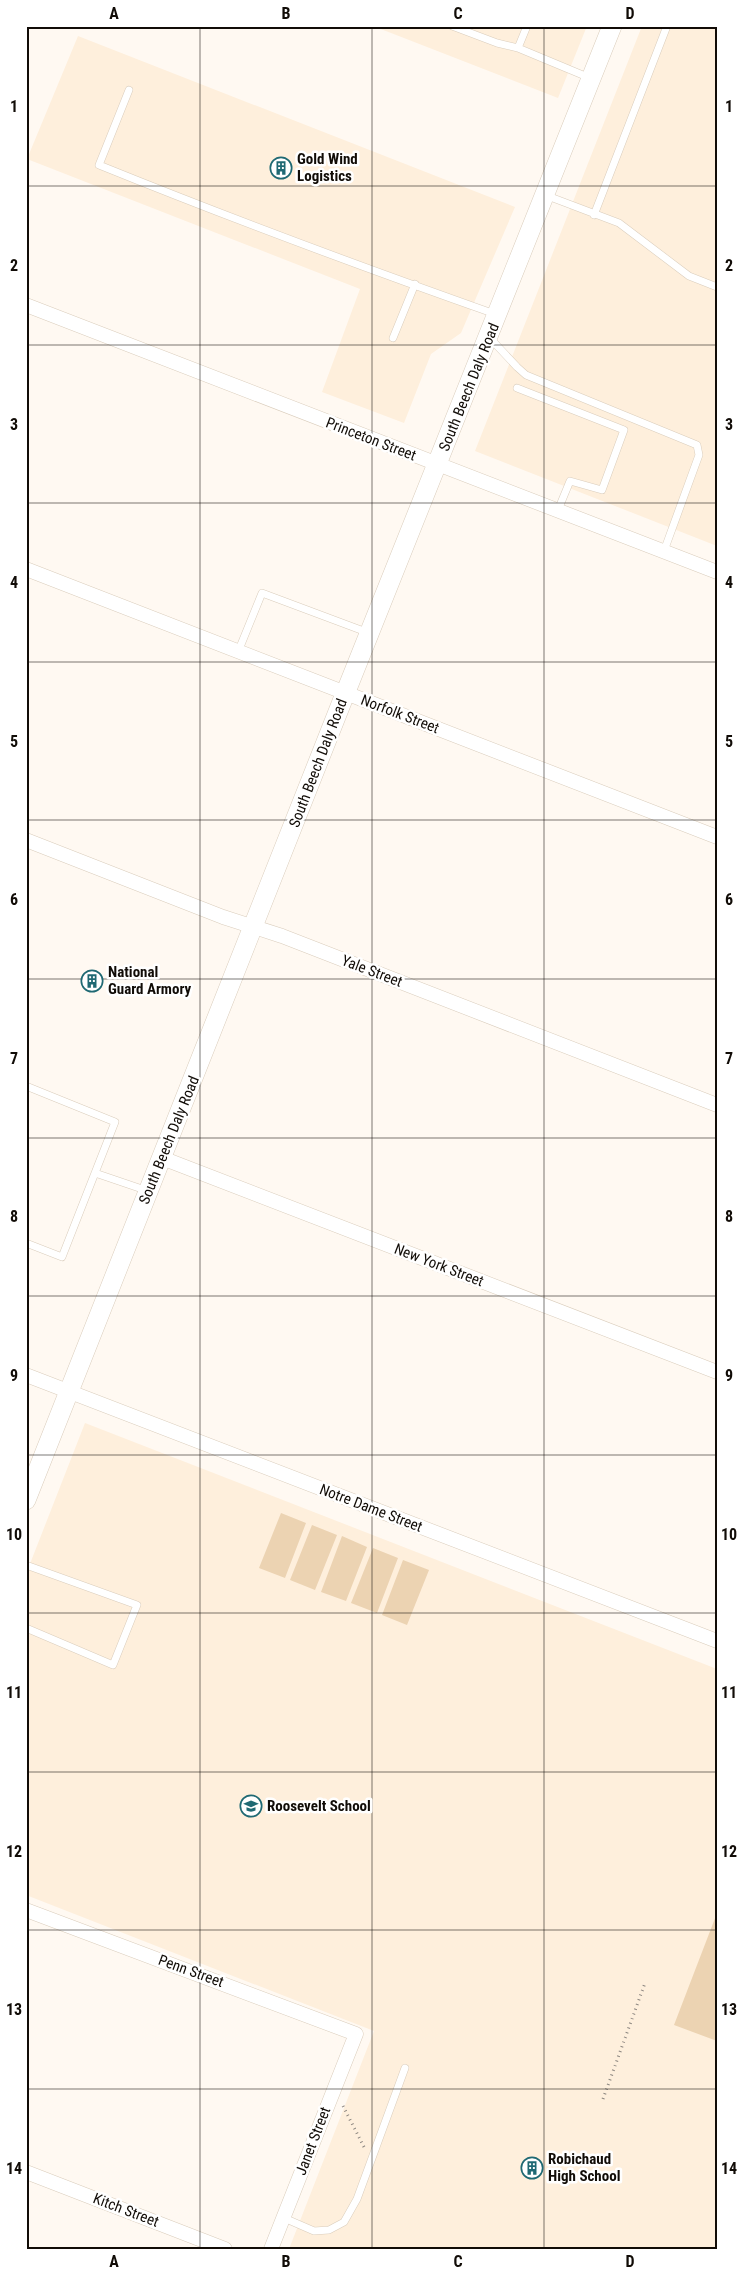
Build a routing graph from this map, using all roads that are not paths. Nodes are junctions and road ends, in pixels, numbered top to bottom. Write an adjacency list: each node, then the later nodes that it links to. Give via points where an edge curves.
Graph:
1 (452, 26): 5 (lane)
2 (527, 26): 5 (lane)
3 (612, 26): 6 (main road, South Beech Daly Road)
4 (667, 26): 9 (lane)
5 (518, 48): 6 (lane)
6 (591, 79): 8 (main road, South Beech Daly Road)
7 (129, 90): 10 (lane, via 99,165 289,241)
8 (545, 195): 9 (lane); 13 (main road, South Beech Daly Road)
9 (594, 215): 11 (lane, via 619,224 689,276)
10 (415, 284): 13 (lane); 15 (lane)
11 (717, 287)
12 (26, 305): 17 (street, Princeton Street)
13 (498, 315): 14 (main road, South Beech Daly Road)
14 (489, 336): 17 (main road, South Beech Daly Road); 19 (lane, via 526,374 697,445 699,456)
15 (393, 338)
16 (517, 388): 18 (lane, via 624,430 602,490 570,481)
17 (437, 465): 18 (street, Princeton Street); 22 (main road, South Beech Daly Road)
18 (558, 510): 19 (street, Princeton Street)
19 (664, 551): 21 (street, Princeton Street)
20 (26, 570): 23 (street, Norfolk Street)
21 (717, 572)
22 (369, 633): 23 (lane, via 262,594); 24 (main road, South Beech Daly Road)
23 (238, 652): 24 (street, Norfolk Street)
24 (345, 694): 25 (street, Norfolk Street); 27 (main road, South Beech Daly Road)
25 (717, 837)
26 (26, 840): 27 (street, Yale Street)
27 (253, 927): 29 (street, Yale Street); 30 (main road, South Beech Daly Road)
28 (26, 1086): 31 (lane, via 115,1122)
29 (717, 1105)
30 (162, 1158): 32 (main road, South Beech Daly Road); 34 (street, New York Street)
31 (95, 1173): 32 (lane); 33 (lane, via 62,1257)
32 (149, 1191): 36 (main road, South Beech Daly Road)
33 (26, 1243)
34 (717, 1372)
35 (26, 1375): 36 (street, Notre Dame Street)
36 (69, 1392): 37 (main road, South Beech Daly Road); 40 (street, Notre Dame Street)
37 (26, 1500)
38 (26, 1565): 39 (lane, via 137,1606 113,1665)
39 (26, 1628)
40 (717, 1641)
41 (26, 1910): 42 (street, Penn Street)
42 (356, 2034): 45 (street, Janet Street)
43 (405, 2068): 45 (lane, via 356,2199 344,2222 330,2230 314,2230)
44 (26, 2172): 46 (street, Kitch Street)
45 (284, 2218): 47 (street, Janet Street)
46 (225, 2249)
47 (271, 2249)

